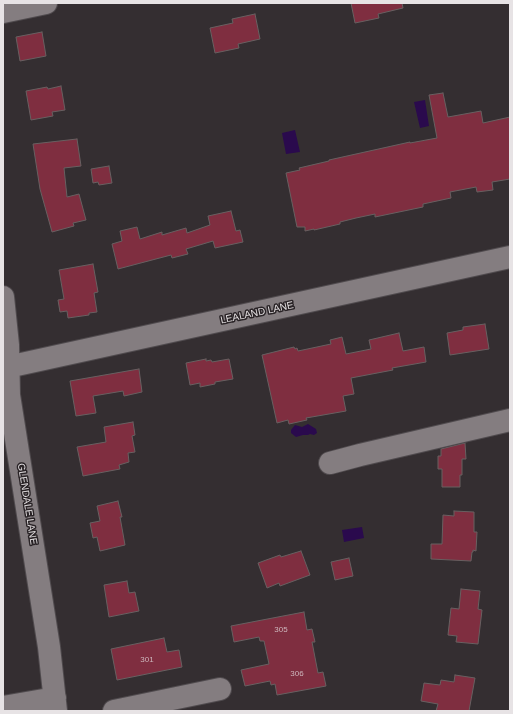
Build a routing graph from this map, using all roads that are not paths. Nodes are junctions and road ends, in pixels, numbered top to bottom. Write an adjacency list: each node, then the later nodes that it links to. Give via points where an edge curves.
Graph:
1 (46, 3): 2 (street)
2 (3, 12)
3 (510, 257): 5 (street, LEALAND LANE)
4 (3, 297): 5 (street, GLENDALE LANE, via 7,330)
5 (6, 367): 9 (street, GLENDALE LANE)
6 (510, 420): 7 (street)
7 (330, 463)
8 (220, 689): 11 (street)
9 (56, 704): 10 (street)
10 (3, 707)
11 (114, 711)

